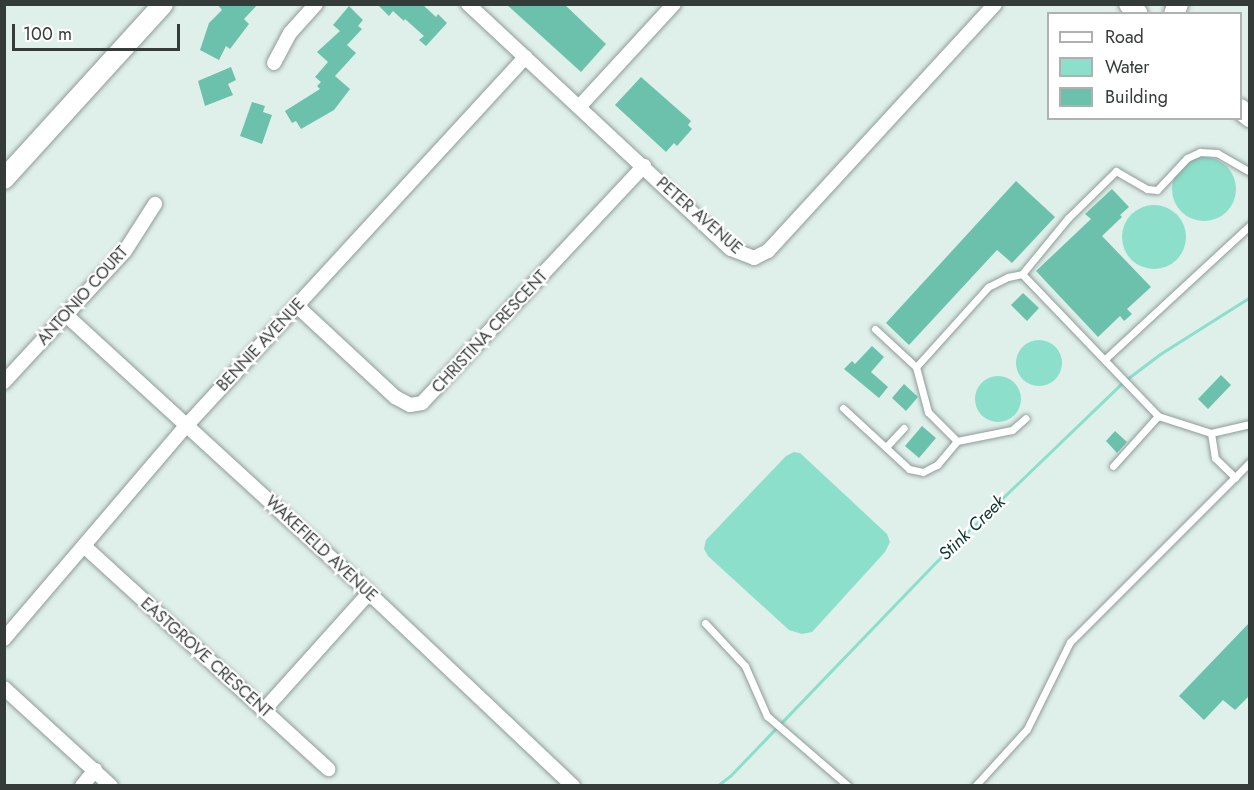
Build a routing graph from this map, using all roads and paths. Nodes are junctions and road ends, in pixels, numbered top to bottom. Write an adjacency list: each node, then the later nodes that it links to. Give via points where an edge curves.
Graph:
1 (163, 4): 11 (main road)
2 (316, 4): 7 (street, via 291,33)
3 (468, 4): 6 (street, PETER AVENUE)
4 (995, 4): 9 (street, PETER AVENUE, via 760,256 746,257 731,249)
5 (681, 6): 8 (street)
6 (525, 57): 8 (street, PETER AVENUE); 15 (street, BENNIE AVENUE)
7 (274, 63)
8 (579, 107): 9 (street, PETER AVENUE)
9 (644, 166): 15 (street, CHRISTINA CRESCENT, via 422,403 410,405 395,397)
10 (1250, 172): 14 (lane, via 1217,153 1200,152 1187,158 1157,190 1147,189 1116,171 1068,218)
11 (4, 179)
12 (155, 204): 16 (street, ANTONIO COURT, via 125,251)
13 (1250, 225): 18 (lane)
14 (1022, 274): 18 (lane); 19 (lane, via 988,287)
15 (297, 306): 25 (street, BENNIE AVENUE)
16 (66, 315): 20 (street, ANTONIO COURT); 25 (street, WAKEFIELD AVENUE)
17 (874, 328): 19 (lane)
18 (1105, 359): 22 (lane)
19 (916, 367): 28 (lane, via 928,411)
20 (4, 382)
21 (843, 408): 29 (lane)
22 (1158, 416): 27 (lane); 31 (lane)
23 (1026, 418): 28 (lane, via 1012,430)
24 (1250, 424): 27 (lane)
25 (187, 425): 33 (street, BENNIE AVENUE); 34 (street, WAKEFIELD AVENUE)
26 (904, 428): 29 (lane)
27 (1211, 433): 32 (lane, via 1215,458)
28 (957, 441): 29 (lane, via 937,465 923,472 909,469)
29 (886, 447)
30 (1250, 462): 32 (lane)
31 (1113, 466)
32 (1235, 477): 45 (lane, via 1070,642 1027,729)
33 (84, 546): 36 (street, BENNIE AVENUE); 38 (street, EASTGROVE CRESCENT)
34 (369, 593): 38 (street); 43 (street, WAKEFIELD AVENUE)
35 (705, 623): 44 (lane, via 745,666 767,716)
36 (4, 639)
37 (4, 688): 40 (street)
38 (264, 710): 39 (street, EASTGROVE CRESCENT)
39 (328, 769)
40 (95, 770): 41 (street); 42 (street)
41 (82, 786)
42 (111, 786)
43 (573, 786)
44 (848, 786)
45 (975, 786)

